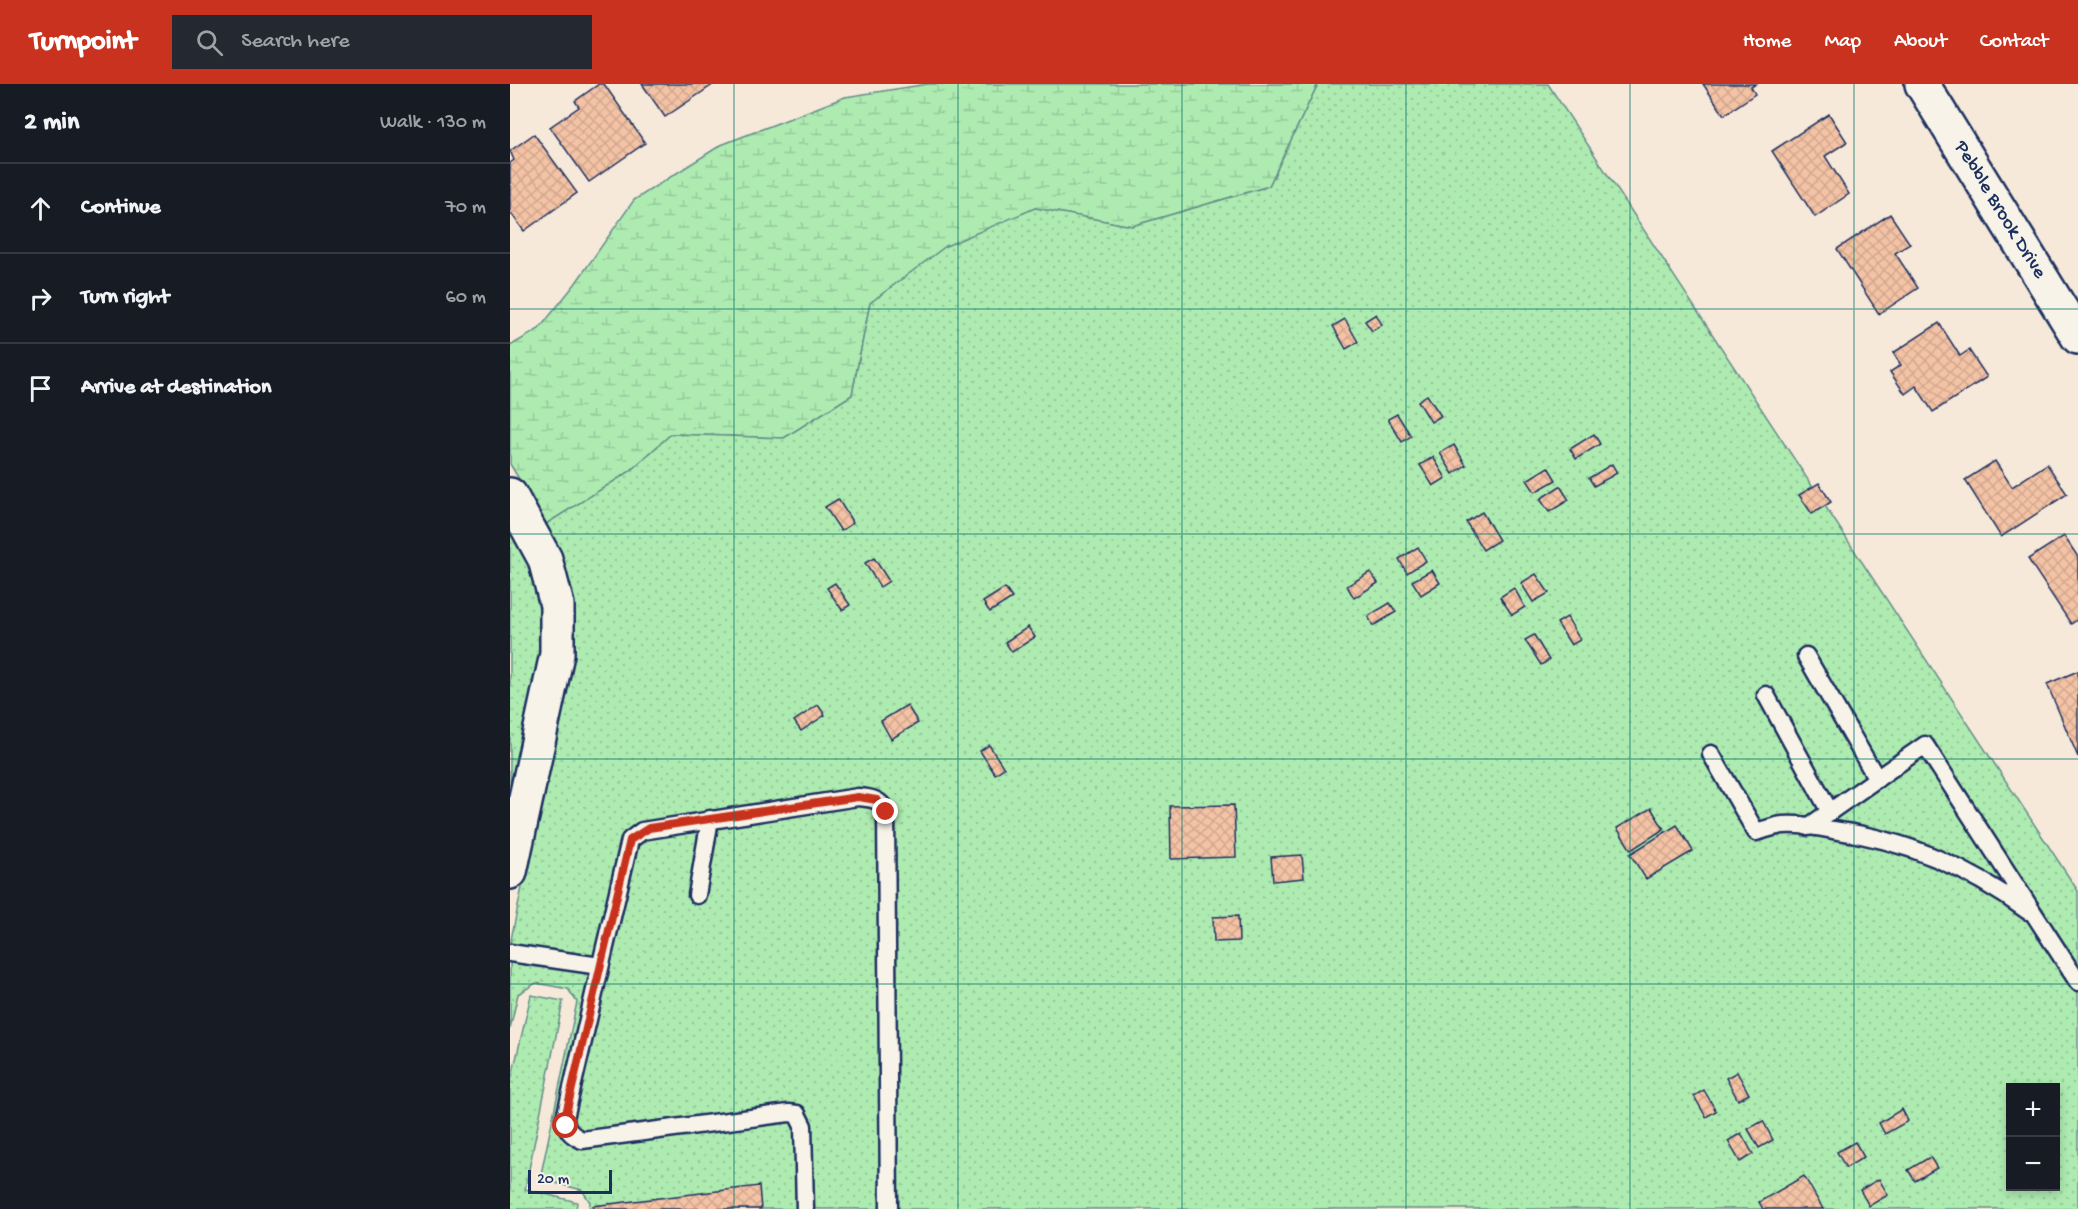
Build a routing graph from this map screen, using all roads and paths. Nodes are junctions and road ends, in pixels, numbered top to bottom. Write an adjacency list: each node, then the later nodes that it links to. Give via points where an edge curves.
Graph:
1 (1922, 84): 2 (street, Pebble Brook Drive)
2 (2078, 337)
3 (510, 495): 11 (street, via 545,560 557,605 557,654)
4 (1806, 656): 7 (lane)
5 (1766, 696): 8 (lane)
6 (1711, 754): 10 (lane, via 1756,832 1783,825)
7 (1878, 779): 8 (lane); 13 (lane, via 1925,745)
8 (1830, 812): 10 (lane)
9 (710, 819): 12 (lane); 15 (lane, via 649,828 630,840); 18 (lane, via 858,797 877,800 886,812)
10 (1808, 827): 13 (lane, via 1907,845 1992,885)
11 (510, 872)
12 (697, 895)
13 (2036, 917): 16 (lane)
14 (510, 953): 15 (lane)
15 (600, 966): 17 (lane, via 565,1118 570,1132 582,1140 797,1114 803,1126)
16 (2078, 982)
17 (805, 1209)
18 (889, 1209)

